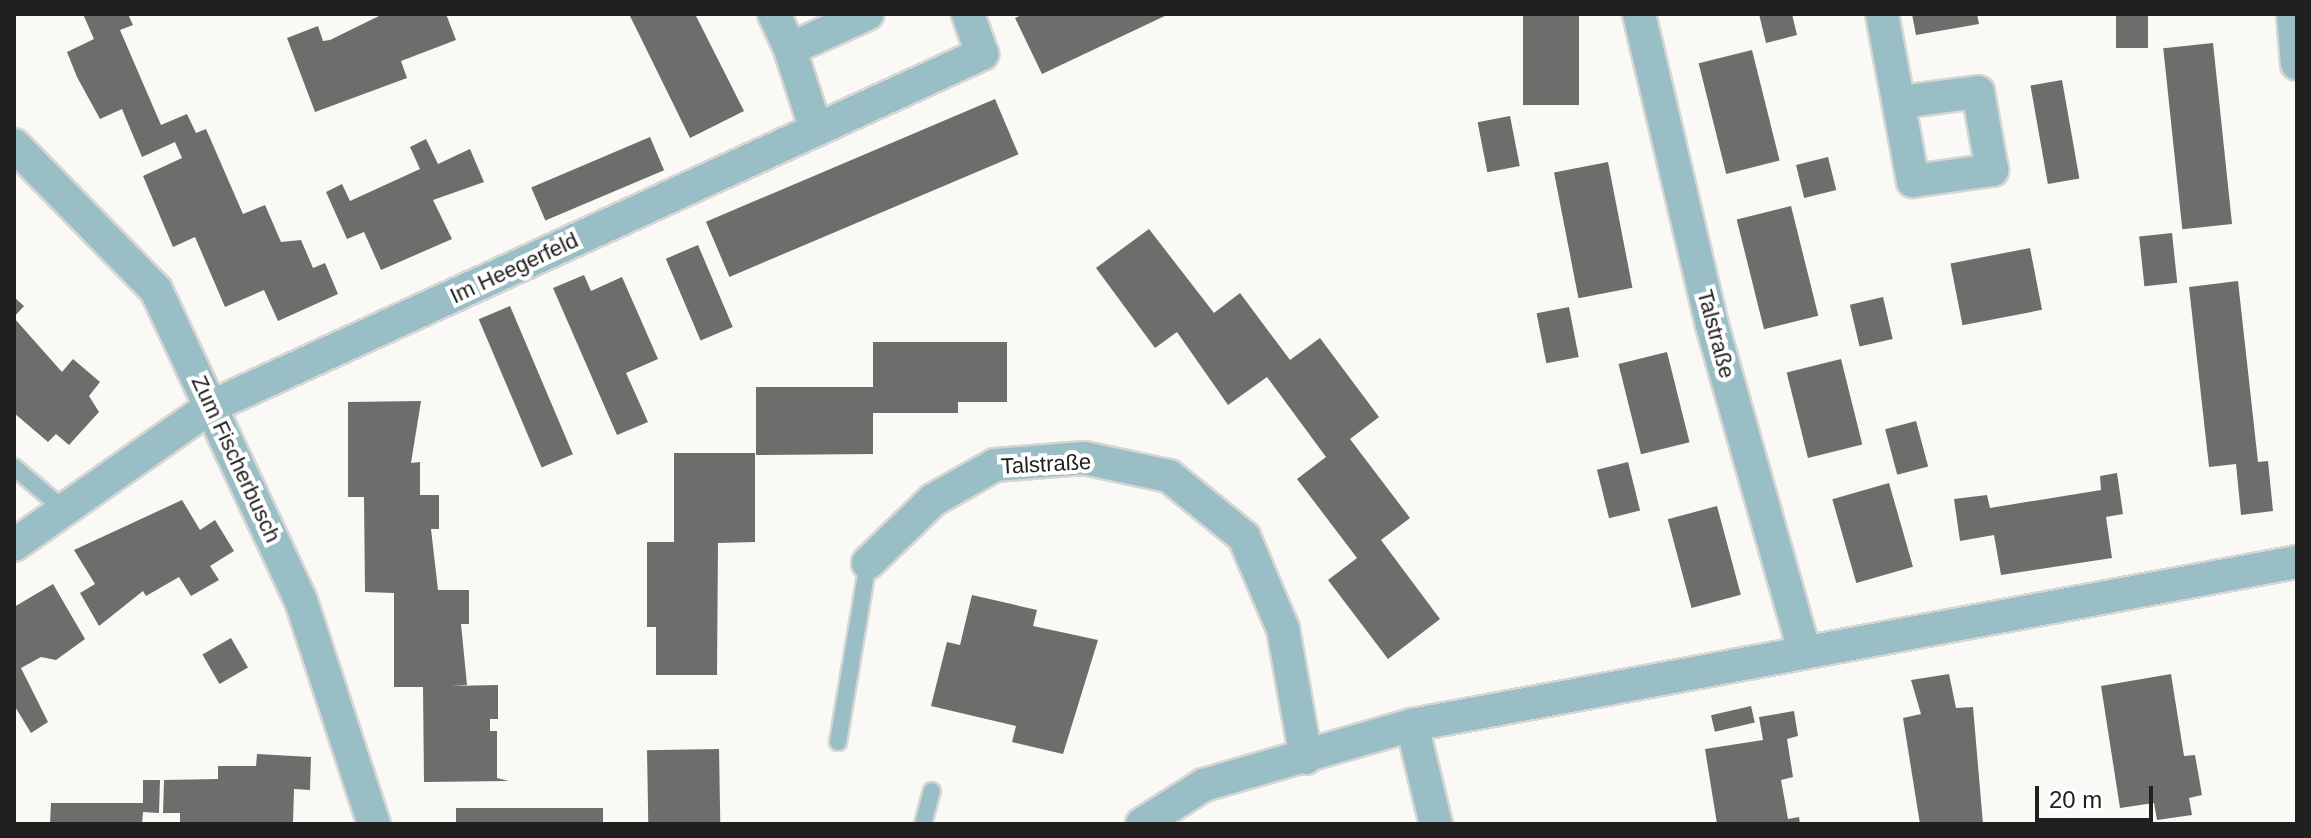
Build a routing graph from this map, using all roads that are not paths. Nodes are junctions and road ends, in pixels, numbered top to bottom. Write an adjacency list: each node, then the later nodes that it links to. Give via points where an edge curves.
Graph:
1 (774, 14): 7 (street)
2 (867, 14): 7 (street)
3 (968, 14): 10 (street, Im Heegerfeld, via 982,54)
4 (1639, 14): 18 (street, Talstraße, via 1712,325)
5 (1882, 14): 9 (street)
6 (2293, 14): 8 (street)
7 (790, 49): 10 (street)
8 (2297, 64)
9 (1900, 102)
10 (816, 130): 12 (street, Im Heegerfeld)
11 (14, 145): 12 (street, Zum Fischerbusch, via 156,290)
12 (212, 406): 14 (street, Im Heegerfeld); 23 (street, Zum Fischerbusch, via 301,601)
13 (14, 467): 14 (lane)
14 (61, 507): 15 (street, Im Heegerfeld)
15 (14, 545)
16 (2297, 562): 18 (street)
17 (868, 563): 20 (lane); 21 (street, Talstraße, via 933,500 995,465 1084,458 1169,476 1244,537 1283,629)
18 (1804, 650): 19 (street)
19 (1412, 725): 21 (street); 26 (street)
20 (838, 742)
21 (1306, 758): 25 (street, via 1204,785)
22 (932, 791): 24 (lane)
23 (374, 824)
24 (923, 824)
25 (1142, 824)
26 (1436, 824)

